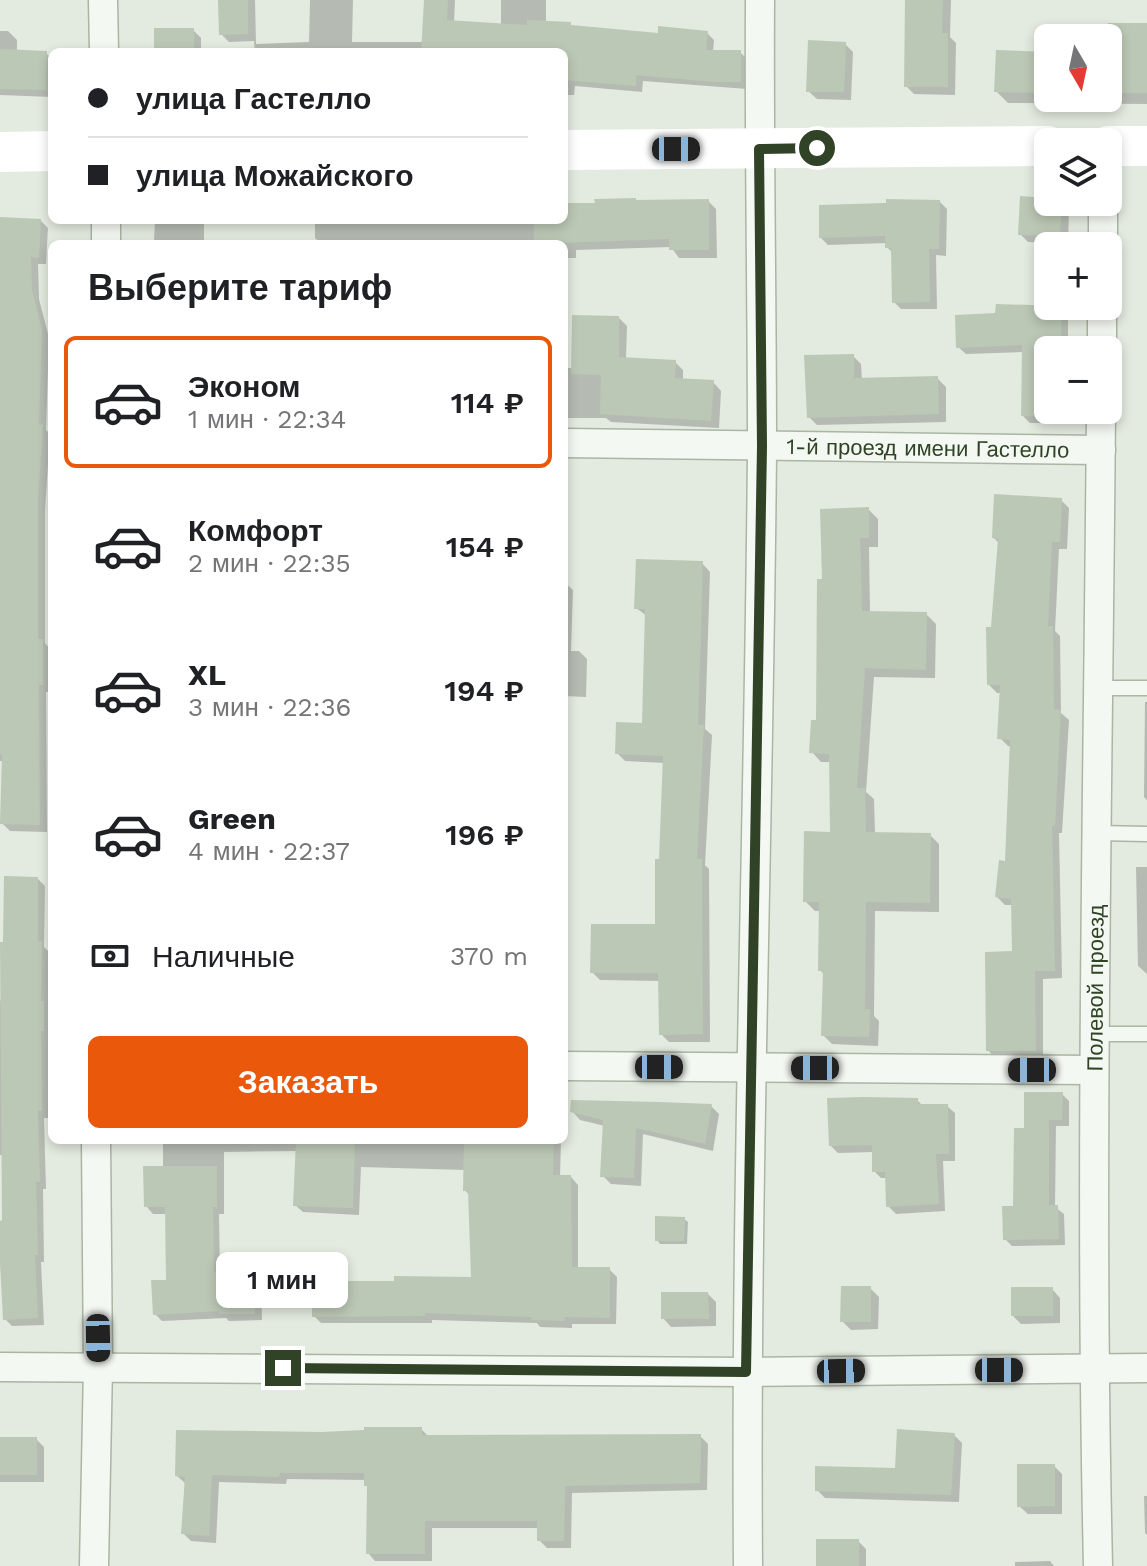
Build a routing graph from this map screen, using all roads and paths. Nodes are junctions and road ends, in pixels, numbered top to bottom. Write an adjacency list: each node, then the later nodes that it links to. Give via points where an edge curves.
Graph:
1 (103, 0): 3 (street)
2 (760, 0): 7 (street)
3 (104, 48)
4 (1034, 146): 7 (street)
5 (1122, 146): 6 (street)
6 (1147, 146)
7 (759, 149): 8 (street); 13 (street)
8 (568, 150)
9 (48, 151): 10 (street)
10 (0, 152)
11 (1101, 424): 14 (street, Полевой проезд)
12 (568, 443): 13 (street, 1-й проезд имени Гастелло)
13 (762, 446): 14 (street, 1-й проезд имени Гастелло); 22 (street)
14 (1101, 450): 15 (street, Полевой проезд)
15 (1098, 688): 16 (lane); 17 (street, Полевой проезд)
16 (1147, 688)
17 (1097, 833): 18 (lane); 19 (street, Полевой проезд)
18 (1147, 834)
19 (1094, 1034): 20 (lane); 23 (street, Полевой проезд)
20 (1147, 1034)
21 (568, 1066): 22 (street)
22 (753, 1067): 23 (street); 29 (street)
23 (1094, 1070): 28 (street, Полевой проезд)
24 (96, 1144): 25 (street)
25 (98, 1366): 26 (street); 29 (street); 30 (street)
26 (0, 1367)
27 (1147, 1368): 28 (street)
28 (1094, 1369): 29 (street); 32 (street, Полевой проезд)
29 (746, 1372): 31 (street)
30 (94, 1566)
31 (748, 1566)
32 (1098, 1566)

